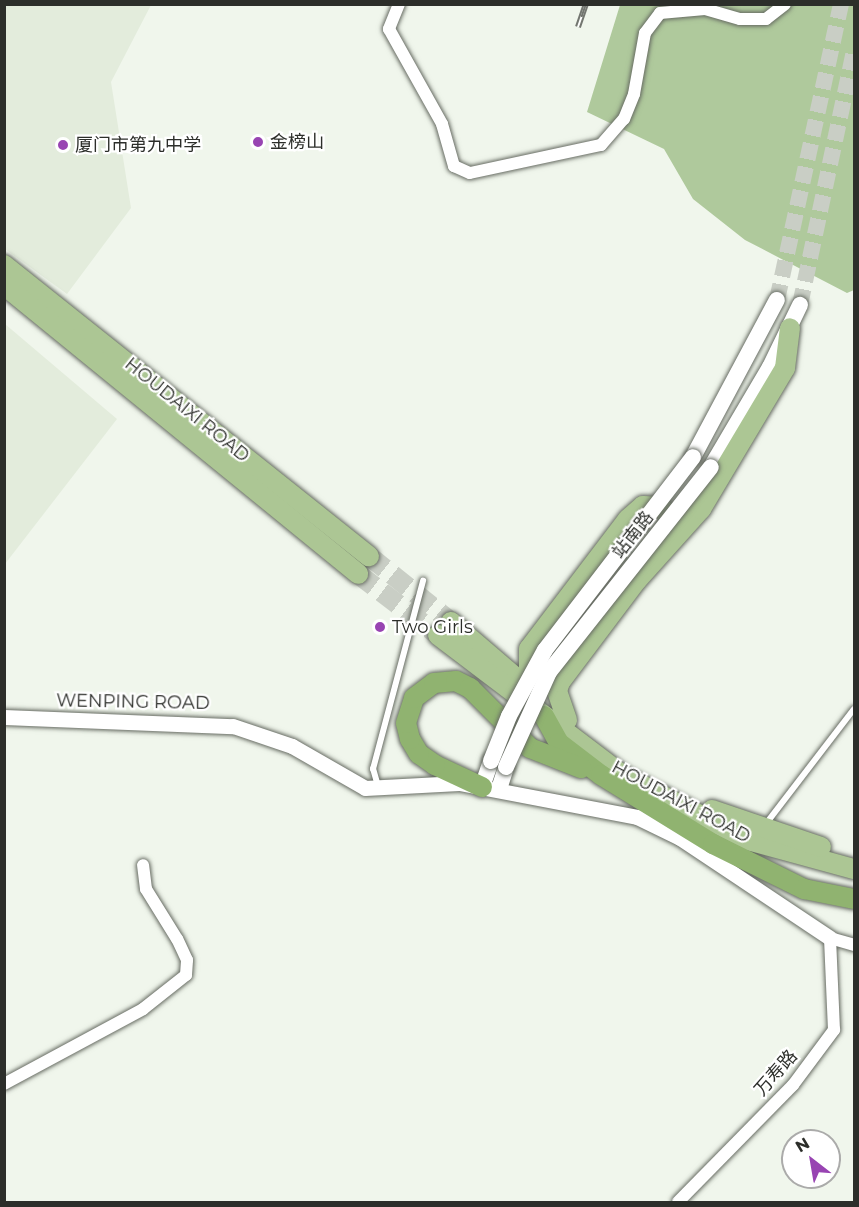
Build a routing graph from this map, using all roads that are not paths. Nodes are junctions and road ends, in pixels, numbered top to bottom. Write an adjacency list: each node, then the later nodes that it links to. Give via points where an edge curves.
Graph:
1 (399, 4): 2 (street, via 389,29 442,124 454,166 470,173 594,150 624,119 634,94 645,33 660,13 705,9 740,19 766,19)
2 (786, 4)
3 (4, 265): 9 (main road, HOUDAIXI ROAD)
4 (4, 285): 10 (main road, HOUDAIXI ROAD)
5 (777, 300): 12 (main road, 站南路, bridge, via 693,457 545,650)
6 (800, 305): 7 (main road, 站南路)
7 (790, 327): 8 (main road, via 785,368 757,418 701,509); 17 (main road, 站南路, bridge, via 711,467 549,672)
8 (659, 555): 12 (main road, via 673,529 668,513 651,504 628,519 529,649); 16 (main road, via 560,682 557,691)
9 (369, 556)
10 (358, 574)
11 (423, 581): 19 (lane, via 373,769)
12 (529, 680): 17 (main road, 站南路, bridge)
13 (855, 709): 21 (lane)
14 (544, 716): 16 (main road, HOUDAIXI ROAD, via 444,628); 18 (highway, via 559,743); 24 (main road, HOUDAIXI ROAD, via 624,776 748,840)
15 (4, 717): 19 (street, WENPING ROAD, via 233,726 292,746 366,788)
16 (567, 720): 21 (main road, via 606,751 712,811)
17 (499, 764): 20 (main road, 站南路)
18 (606, 778): 20 (highway, via 530,748 470,688 456,681 434,683 414,698 406,723 410,739 419,754 435,765); 26 (highway, via 740,859 804,889)
19 (378, 786): 20 (street, WENPING ROAD)
20 (490, 788): 28 (street, WENPING ROAD, via 637,817 680,838)
21 (763, 828): 22 (main road)
22 (855, 858)
23 (143, 865): 30 (street, via 146,889 187,960 186,975 143,1009)
24 (855, 869)
25 (855, 893): 26 (highway)
26 (829, 894): 27 (highway)
27 (855, 899)
28 (830, 938): 29 (street, WENPING ROAD); 31 (street, 万寿路, via 834,1030 793,1085)
29 (855, 945)
30 (4, 1084)
31 (678, 1203)

